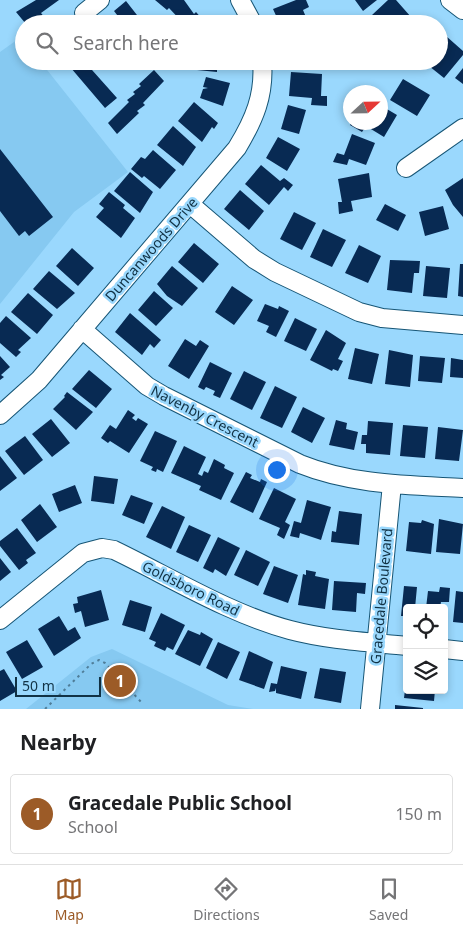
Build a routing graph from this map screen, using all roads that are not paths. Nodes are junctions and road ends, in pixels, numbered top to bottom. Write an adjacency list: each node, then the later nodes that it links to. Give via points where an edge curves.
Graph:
1 (100, 0): 5 (street)
2 (240, 0): 6 (street)
3 (450, 0): 4 (street)
4 (463, 10)
5 (84, 13)
6 (248, 15)
7 (262, 70): 10 (street, Duncanwoods Drive, via 260,99 252,123 237,148)
8 (463, 128): 9 (street)
9 (406, 168)
10 (190, 204): 11 (street, via 254,259 359,312 382,318); 12 (street, Duncanwoods Drive)
11 (463, 324)
12 (82, 329): 13 (street, Duncanwoods Drive, via 39,380); 14 (street, Navenby Crescent, via 147,386 224,427 321,472)
13 (0, 415)
14 (392, 484): 15 (street, Navenby Crescent); 17 (street, Gracedale Boulevard)
15 (463, 488)
16 (0, 620): 17 (street, Goldsboro Road, via 83,553 102,548 114,550 270,624 309,635)
17 (377, 643): 18 (street, Goldsboro Road); 21 (street, Gracedale Boulevard)
18 (403, 646)
19 (448, 649): 20 (street)
20 (463, 651)
21 (370, 709)

